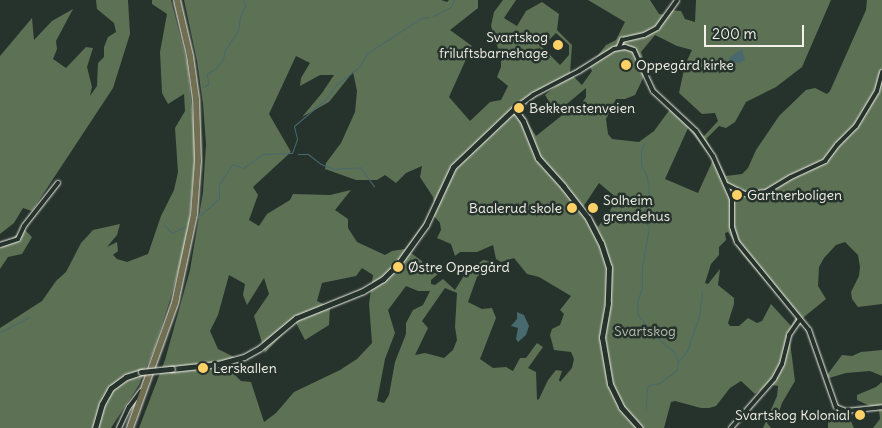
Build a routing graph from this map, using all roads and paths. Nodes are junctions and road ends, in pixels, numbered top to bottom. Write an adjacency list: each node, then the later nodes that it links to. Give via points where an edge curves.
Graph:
1 (179, 0): 10 (highway, via 196,100 197,185 184,270); 14 (highway, via 199,99 202,160 199,200 181,290)
2 (677, 0): 3 (street, via 657,28 621,40)
3 (618, 48): 5 (street); 7 (street, via 627,47 637,53 653,90 703,139)
4 (882, 72): 7 (street, via 877,92 856,126 825,161 766,192 745,194)
5 (514, 109): 12 (main road, bridge, via 453,167 426,225 384,279 296,318 255,351 239,359 140,372 126,377 111,388); 15 (main road, via 538,158 581,208 601,243 609,267 608,303 602,337 610,384 621,407)
6 (58, 183): 8 (street, via 24,226 18,239)
7 (727, 185): 9 (street, via 732,203 732,227 739,247)
8 (0, 245)
9 (800, 319): 11 (street, via 812,339 837,408 846,411); 16 (street, via 788,335 782,364 774,379)
10 (147, 383): 13 (street, via 129,407); 14 (highway)
11 (882, 407)
12 (95, 428)
13 (119, 428)
14 (132, 428)
15 (640, 428)
16 (731, 428)

